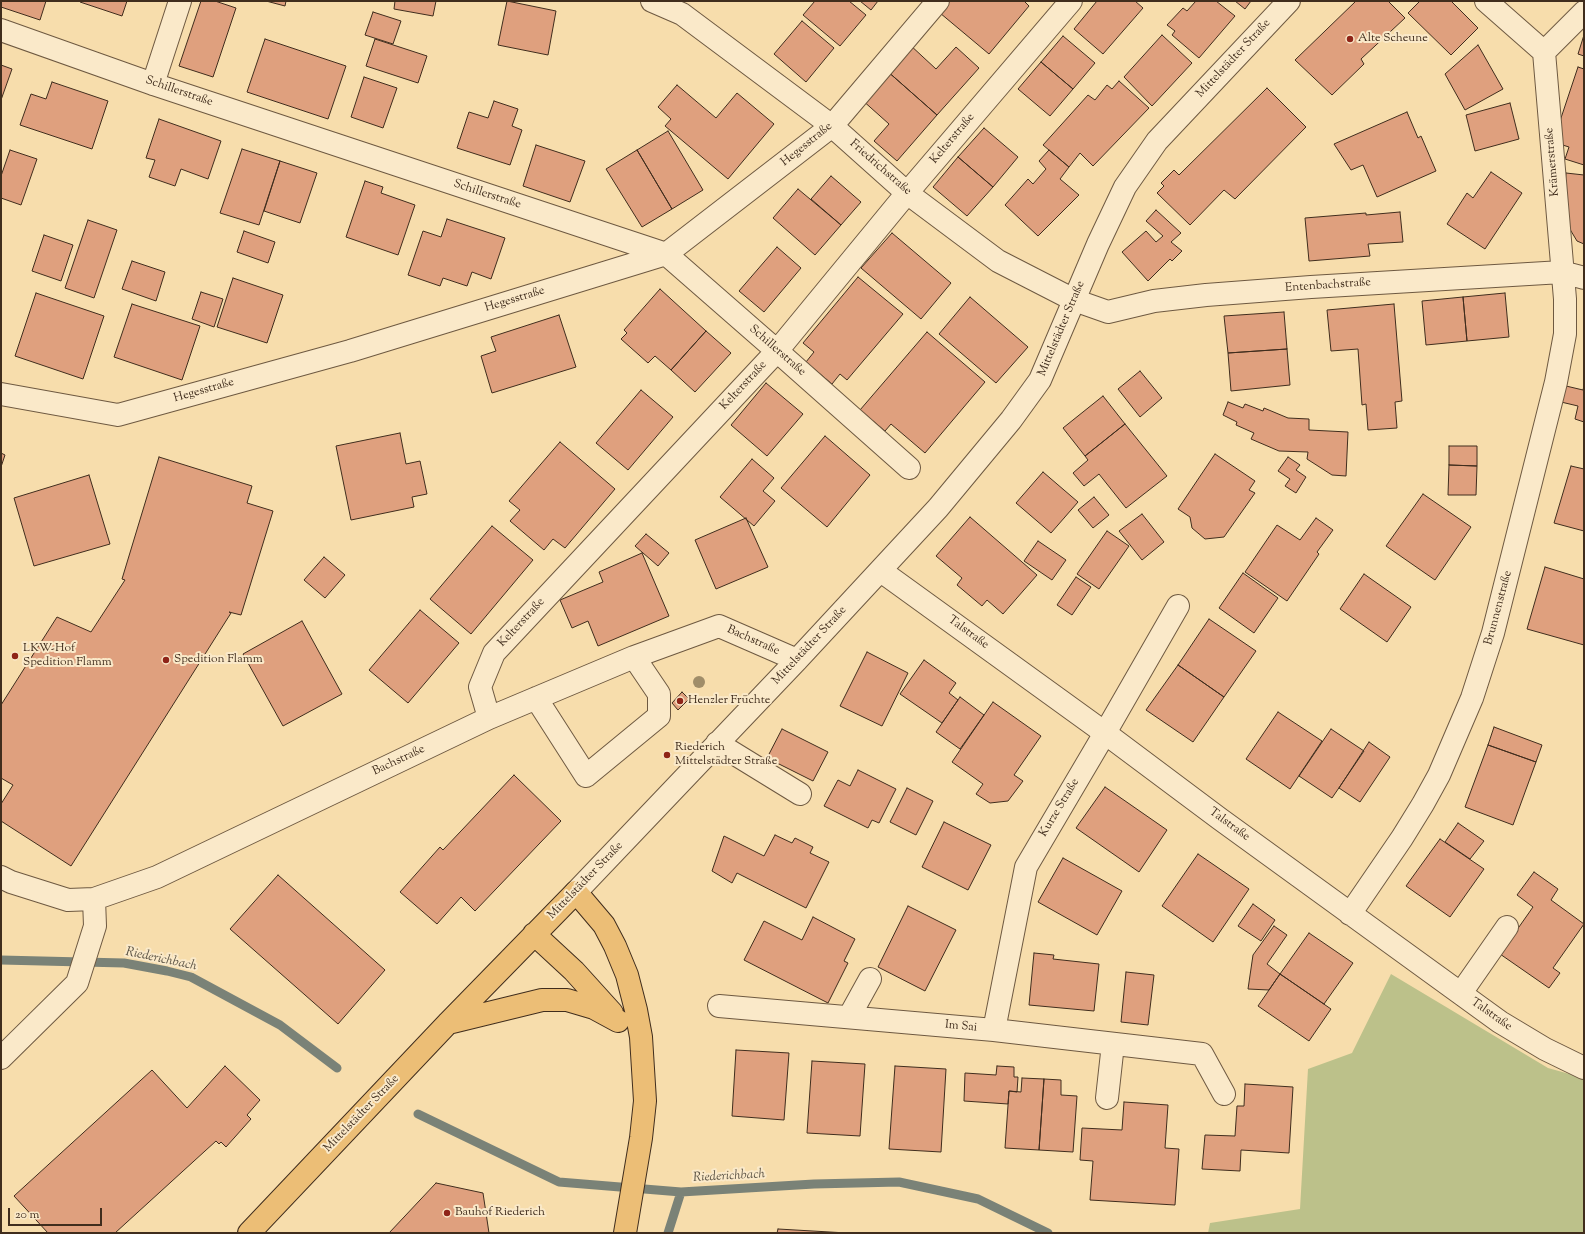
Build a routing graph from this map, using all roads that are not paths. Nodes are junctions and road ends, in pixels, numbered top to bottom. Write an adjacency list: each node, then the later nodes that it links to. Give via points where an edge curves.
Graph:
1 (180, 1): 11 (street)
2 (652, 1): 7 (street, Friedrichstraße)
3 (938, 1): 12 (street, Hegesstraße)
4 (1071, 1): 13 (street, Kelterstraße)
5 (1289, 1): 17 (street, Mittelstädter Straße, via 1157,141 1125,187)
6 (1486, 1): 10 (street)
7 (687, 8): 12 (street, Friedrichstraße)
8 (1584, 12): 10 (street)
9 (1, 30): 11 (street, Schillerstraße)
10 (1544, 52): 15 (street, Krämerstraße)
11 (153, 84): 14 (street, Schillerstraße)
12 (832, 126): 13 (street, Friedrichstraße); 14 (street, Hegesstraße)
13 (907, 193): 17 (street, Friedrichstraße, via 998,261); 18 (street, Kelterstraße)
14 (666, 254): 18 (street, Schillerstraße); 19 (street, Hegesstraße, via 350,351 118,414)
15 (1562, 272): 16 (street, Entenbachstraße); 17 (street, Entenbachstraße, via 1206,295 1154,301 1108,312); 33 (street, Brunnenstraße, via 1565,334 1556,382 1493,633 1474,691 1449,754 1424,804)
16 (1584, 278)
17 (1074, 300): 21 (street, Mittelstädter Straße, via 1040,380 1011,420 938,508)
18 (777, 351): 20 (street, Schillerstraße); 26 (street, Kelterstraße, via 494,653 480,687)
19 (1, 394)
20 (909, 468)
21 (881, 571): 24 (street, Mittelstädter Straße); 27 (street, Talstraße)
22 (1178, 606): 27 (street, Kurze Straße)
23 (634, 657): 24 (street, Bachstraße, via 719,626); 25 (street, Bachstraße); 25 (street, via 659,694 660,716 586,776)
24 (797, 660): 28 (street, Mittelstädter Straße)
25 (536, 698): 26 (street, Bachstraße)
26 (488, 718): 32 (street, Bachstraße, via 157,877)
27 (1105, 733): 33 (street, Talstraße); 42 (street, Kurze Straße, via 1026,867)
28 (717, 743): 29 (street); 31 (street, Mittelstädter Straße)
29 (800, 794)
30 (1, 878): 32 (street, Bachstraße, via 68,900)
31 (576, 892): 35 (main road, Mittelstädter Straße); 45 (main road, via 604,925 627,975 641,1037)
32 (94, 899): 44 (street, via 95,926 77,983)
33 (1350, 914): 37 (street, Talstraße)
34 (1507, 928): 37 (street)
35 (534, 934): 40 (main road, via 574,970); 41 (main road, Mittelstädter Straße)
36 (870, 979): 39 (street)
37 (1461, 993): 46 (street, Talstraße, via 1500,1022)
38 (719, 1006): 39 (street, Im Sai)
39 (849, 1017): 42 (street, Im Sai)
40 (618, 1021): 41 (main road, via 594,1008 567,1000 542,1000); 45 (main road, via 625,1030)
41 (448, 1023): 50 (main road, Mittelstädter Straße)
42 (994, 1030): 43 (street, Im Sai)
43 (1113, 1044): 47 (street, Im Sai, via 1202,1054); 48 (street)
44 (1, 1058)
45 (642, 1068): 49 (main road, via 645,1101)
46 (1584, 1068)
47 (1224, 1094)
48 (1107, 1098)
49 (626, 1227)
50 (249, 1233)

